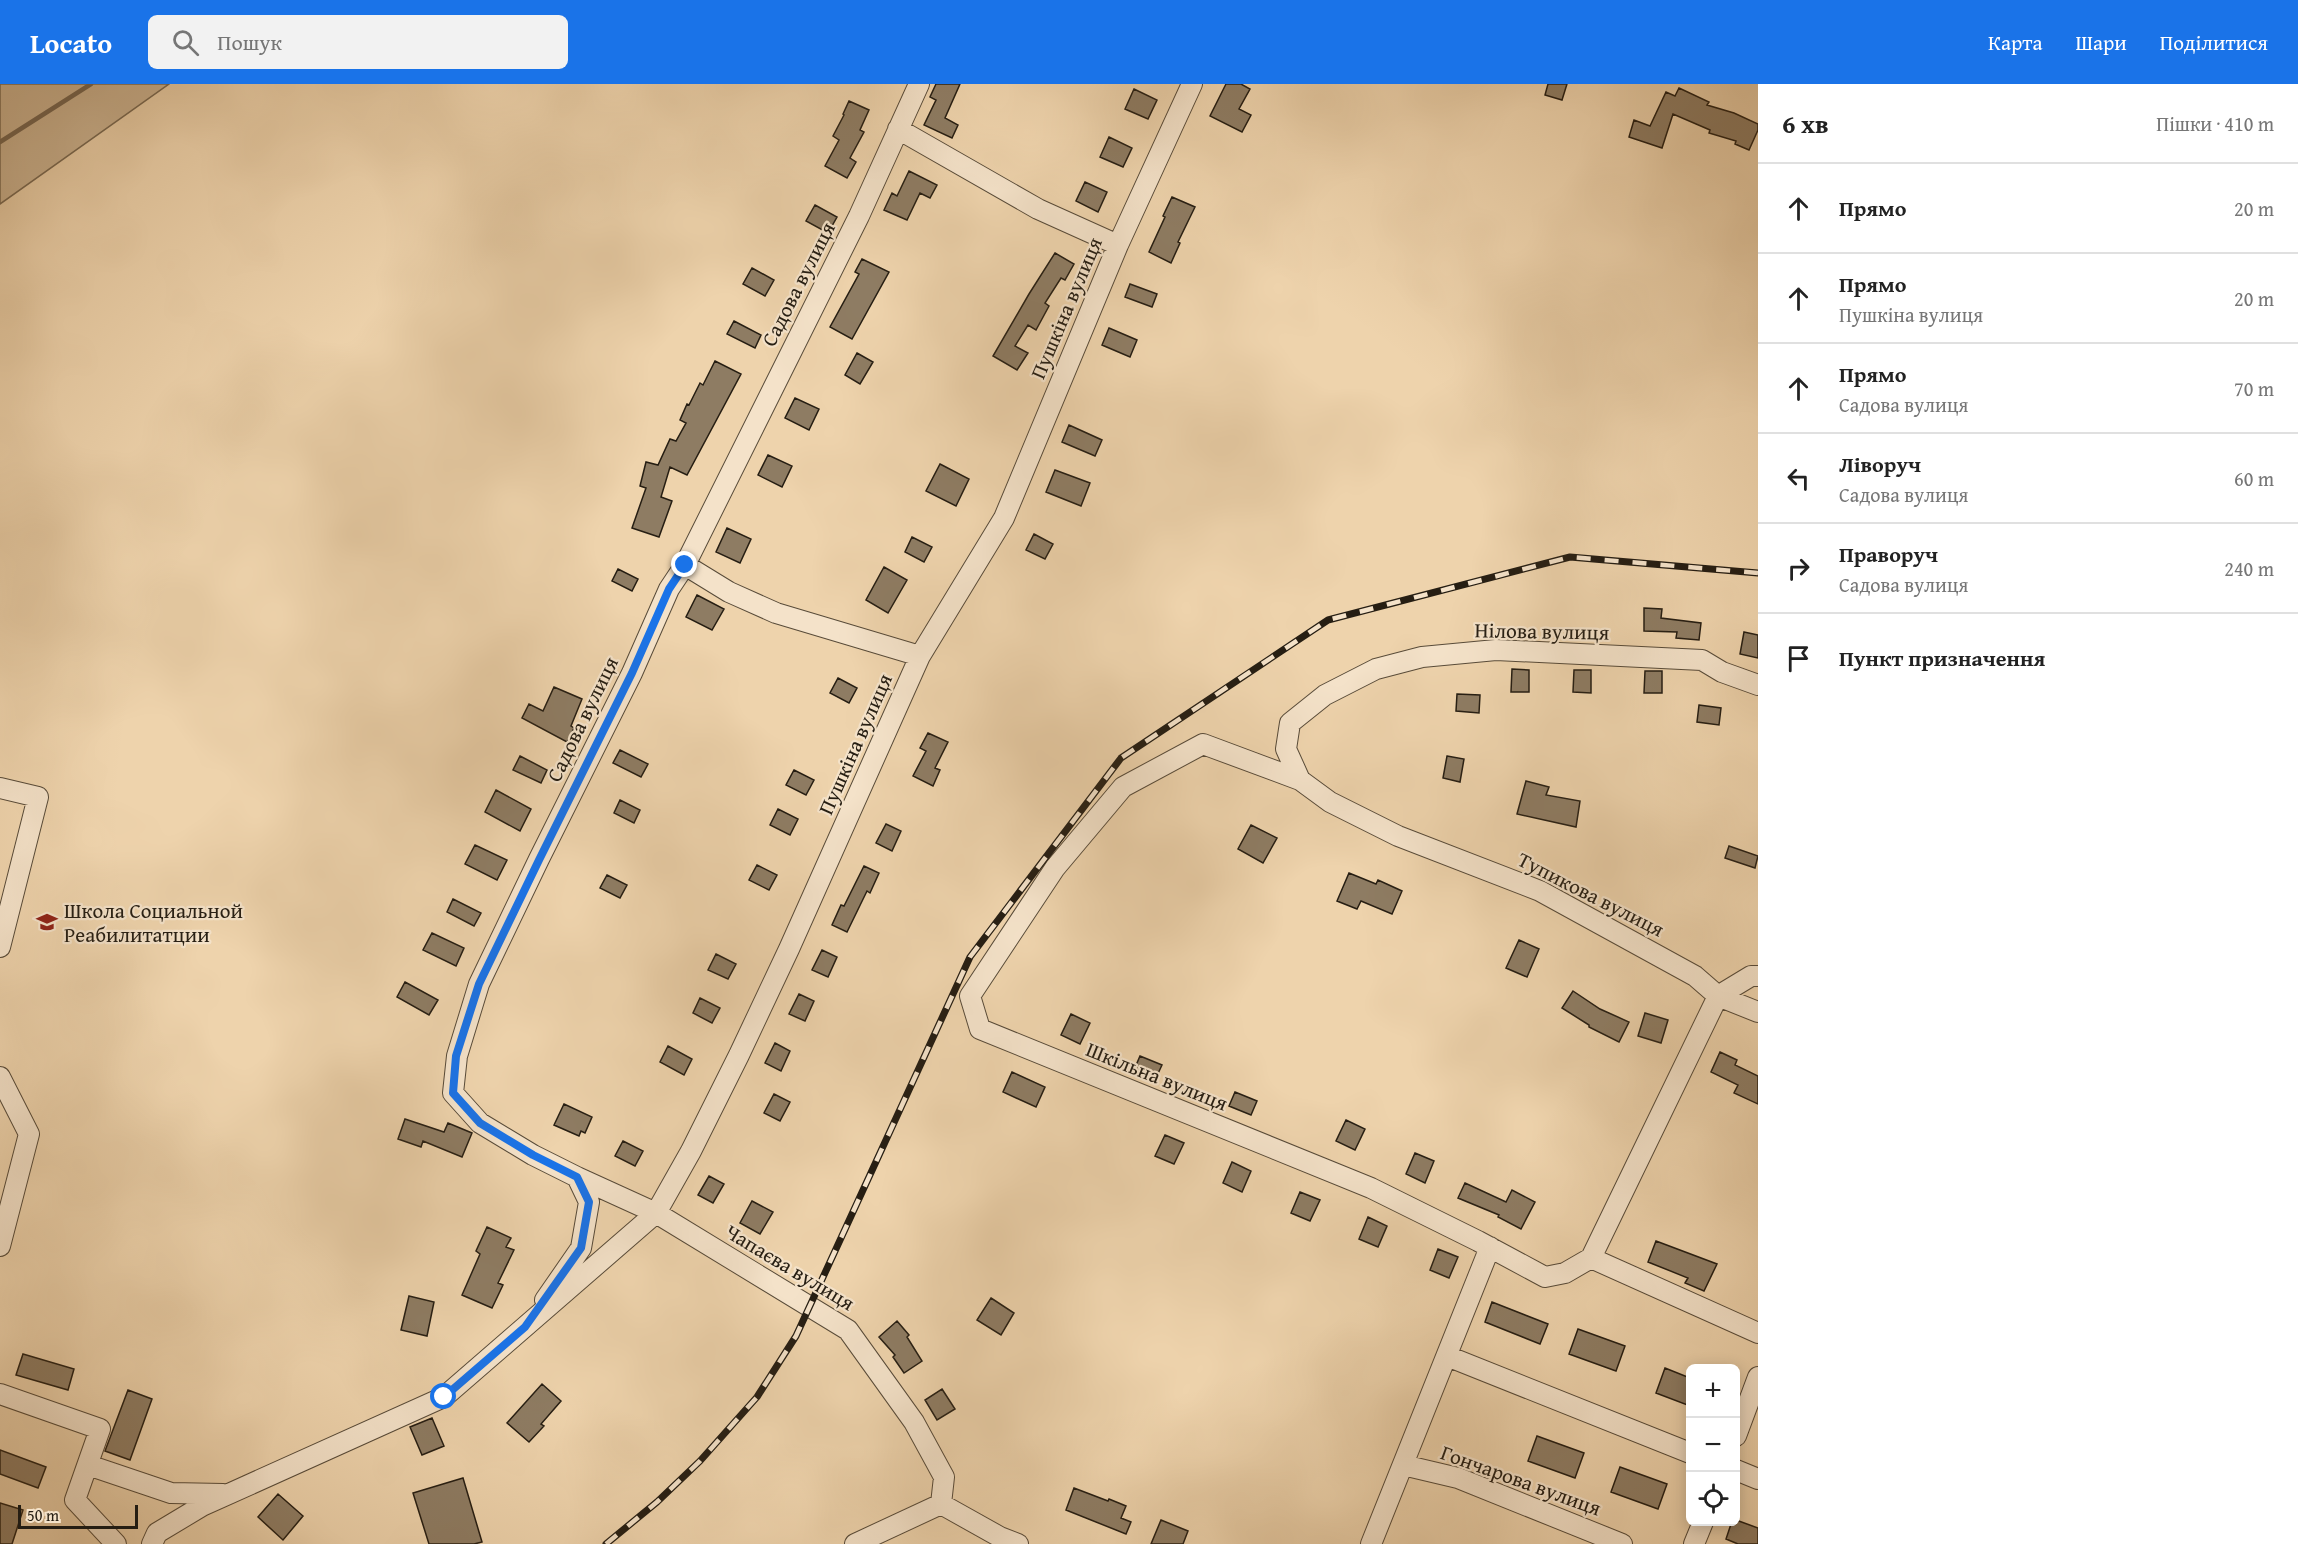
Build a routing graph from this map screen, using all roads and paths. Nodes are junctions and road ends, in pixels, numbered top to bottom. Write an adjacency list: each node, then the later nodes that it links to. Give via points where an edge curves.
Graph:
1 (919, 84): 3 (street, Садова вулиця)
2 (1192, 84): 4 (street, Пушкіна вулиця)
3 (898, 129): 4 (street, via 1038,209); 5 (street, Садова вулиця, via 859,216)
4 (1118, 245): 6 (street, Пушкіна вулиця, via 1004,518)
5 (685, 565): 6 (street, via 729,592 776,613); 15 (street, Садова вулиця, via 669,589 632,673 479,984 456,1056 453,1093 480,1123)
6 (920, 656): 16 (street, Пушкіна вулиця, via 749,1034)
7 (1758, 685): 8 (street, Нілова вулиця, via 1702,660 1497,650 1422,657 1376,669 1325,695 1290,723 1286,749)
8 (1299, 780): 12 (street, Тупикова вулиця, via 1330,802 1398,836 1540,891 1695,976); 18 (street, Шкільна вулиця, via 1203,744 1123,787 1055,867 970,996 980,1029 1371,1188)
9 (0, 788): 10 (street, via 38,797)
10 (0, 947)
11 (1758, 976): 12 (street, via 1751,976)
12 (1718, 996): 13 (street, Тупикова вулиця); 19 (street)
13 (1758, 1012)
14 (0, 1077): 17 (street, via 30,1134)
15 (577, 1177): 16 (street, Садова вулиця); 20 (street, via 589,1202 581,1248)
16 (656, 1213): 20 (street, Пушкіна вулиця); 32 (street, Чапаєва вулиця, via 848,1330 914,1422 944,1477)
17 (0, 1246)
18 (1490, 1247): 19 (street, Шкільна вулиця, via 1545,1277 1565,1273); 22 (street)
19 (1591, 1258): 21 (street)
20 (525, 1327): 31 (street, Пушкіна вулиця, via 444,1397)
21 (1758, 1333)
22 (1447, 1356): 26 (street); 28 (street)
23 (1758, 1377): 25 (street)
24 (0, 1394): 27 (street, via 100,1430)
25 (1740, 1425)
26 (1686, 1451)
27 (88, 1465): 31 (street, via 171,1493); 34 (street, via 75,1500)
28 (1403, 1465): 38 (street); 39 (street, Гончарова вулиця, via 1458,1478)
29 (1740, 1472): 30 (street)
30 (1758, 1479)
31 (229, 1494): 35 (street, Пушкіна вулиця, via 157,1533)
32 (941, 1504): 36 (street); 37 (street)
33 (1701, 1526): 40 (street)
34 (116, 1544)
35 (152, 1544)
36 (855, 1544)
37 (1018, 1544)
38 (1371, 1544)
39 (1622, 1544)
40 (1694, 1544)

